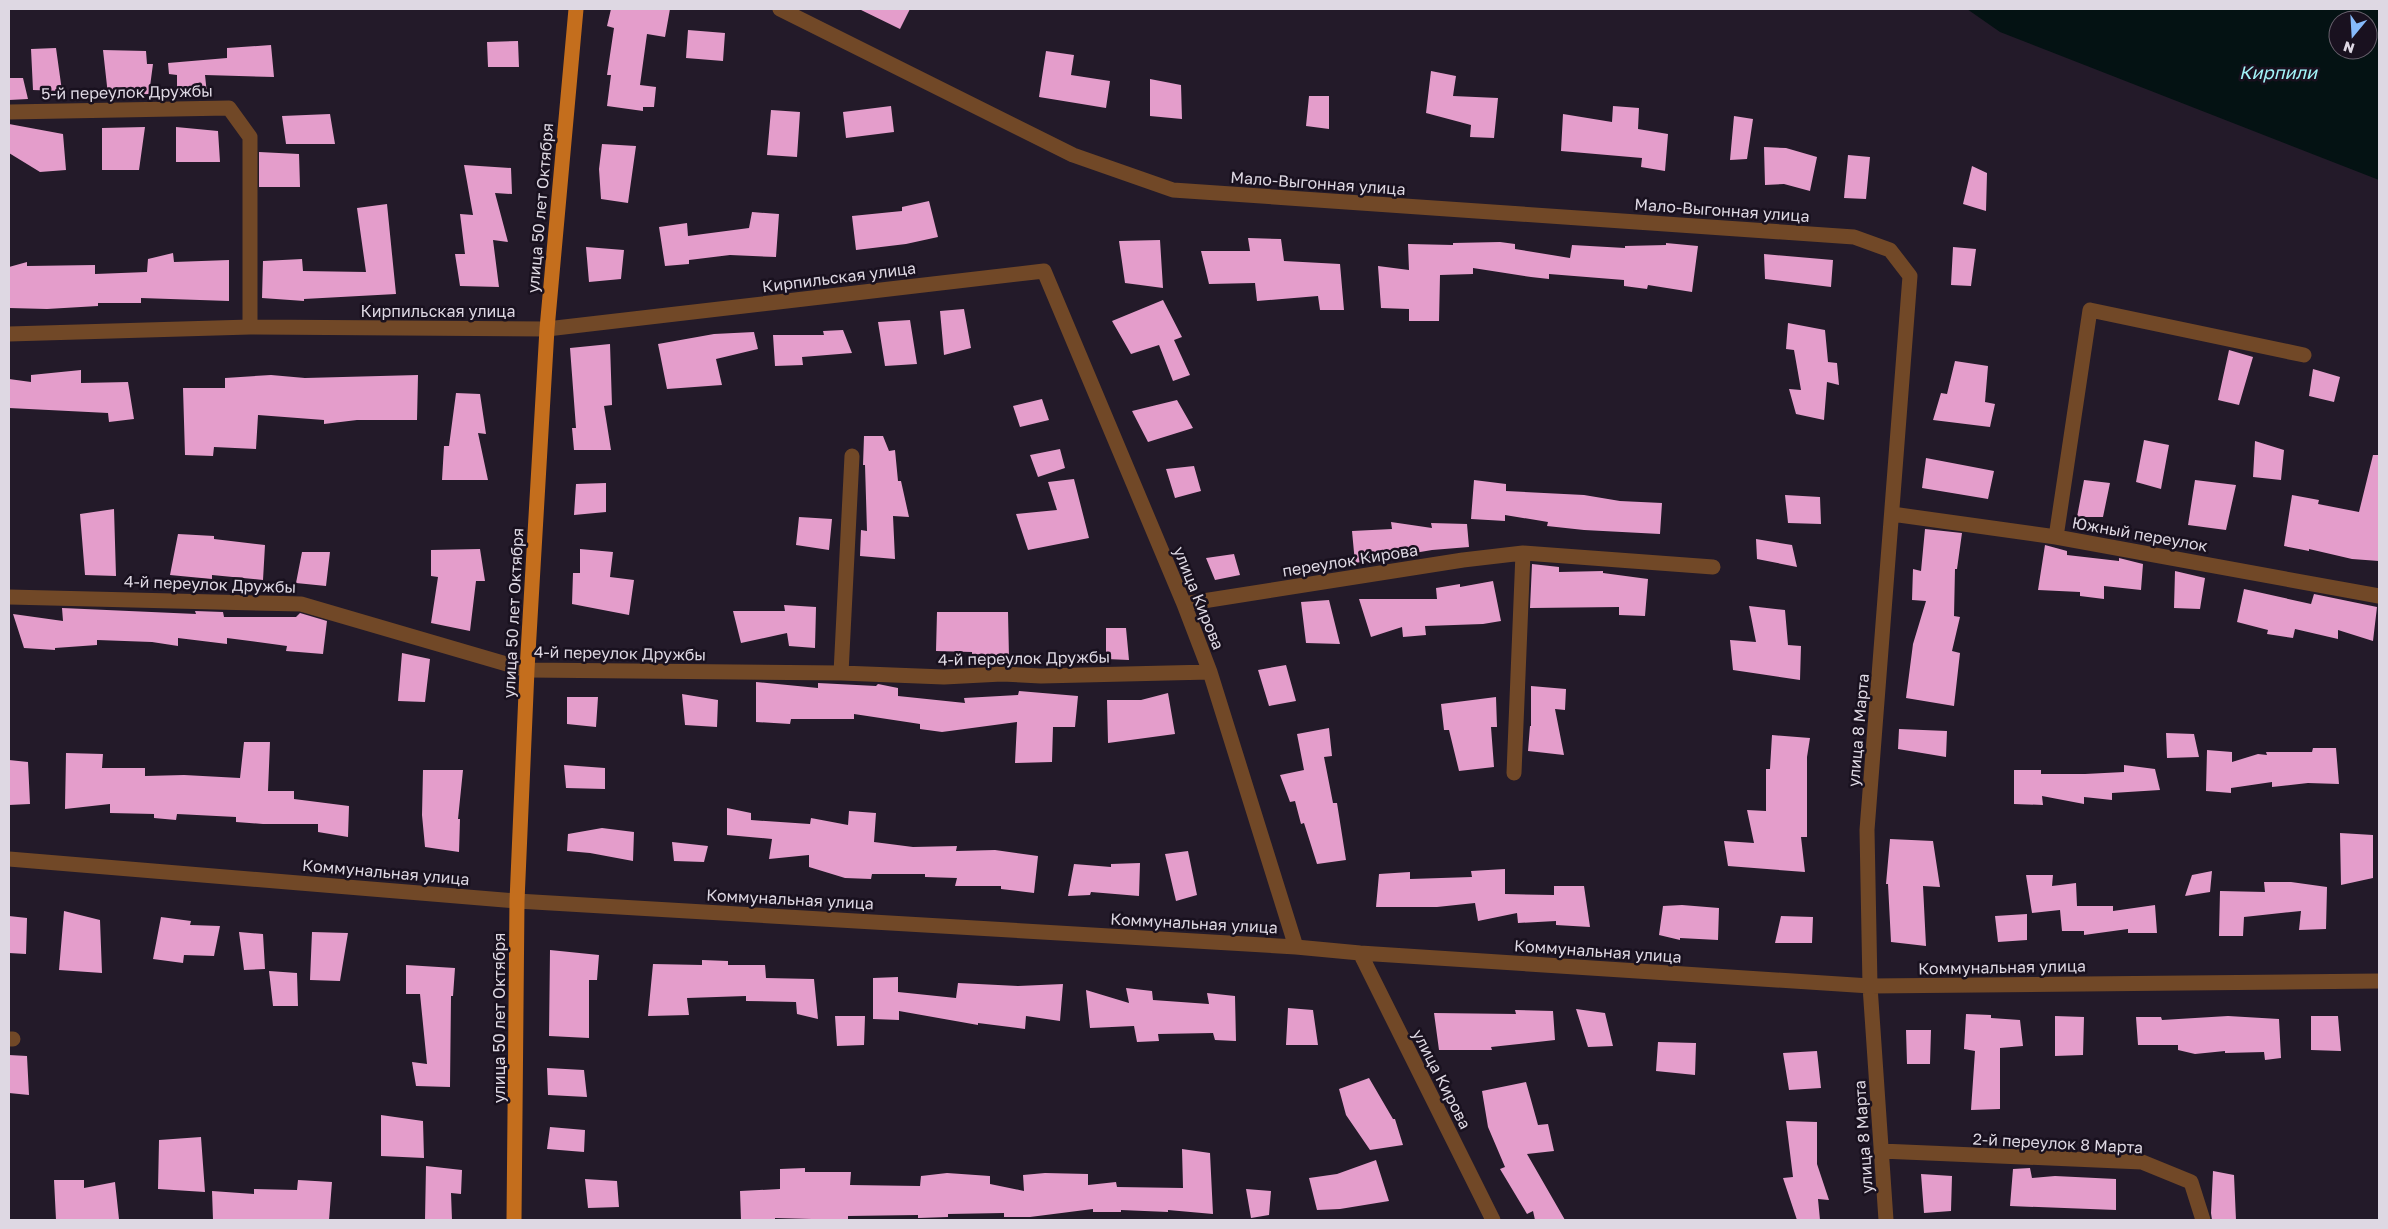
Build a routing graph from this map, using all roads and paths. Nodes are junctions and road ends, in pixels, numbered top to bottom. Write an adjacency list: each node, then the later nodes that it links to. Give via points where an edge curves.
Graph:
1 (576, 9): 7 (main road, улица 50 лет Октября)
2 (780, 9): 4 (street, Мало-Выгонная улица, via 1073,155 1173,190 1854,237)
3 (9, 112): 6 (street, 5-й переулок Дружбы, via 229,108 250,136)
4 (1890, 250): 11 (street, улица 8 Марта, via 1910,276)
5 (1044, 271): 7 (street, Кирпильская улица); 17 (street, улица Кирова)
6 (250, 327): 7 (street, Кирпильская улица); 8 (street, Кирпильская улица)
7 (547, 329): 18 (main road, улица 50 лет Октября)
8 (9, 334)
9 (2304, 355): 12 (street, via 2090,310)
10 (852, 456): 20 (street)
11 (1892, 514): 12 (street, Южный переулок); 27 (street, улица 8 Марта, via 1867,830)
12 (2056, 537): 15 (street, Южный переулок)
13 (1523, 553): 14 (street, переулок Кирова); 17 (street, переулок Кирова); 21 (street)
14 (1713, 567)
15 (2379, 596)
16 (9, 597): 18 (street, 4-й переулок Дружбы, via 301,604)
17 (1184, 604): 19 (street, улица Кирова)
18 (527, 670): 20 (street, 4-й переулок Дружбы); 23 (main road, улица 50 лет Октября)
19 (1210, 672): 20 (street, 4-й переулок Дружбы, via 944,677); 24 (street, улица Кирова)
20 (841, 673)
21 (1514, 773)
22 (9, 858): 23 (street, Коммунальная улица)
23 (517, 901): 24 (street, Коммунальная улица); 29 (main road, улица 50 лет Октября)
24 (1296, 946): 25 (street, Коммунальная улица)
25 (1360, 953): 27 (street, Коммунальная улица); 30 (street, улица Кирова)
26 (2379, 981): 27 (street, Коммунальная улица)
27 (1870, 986): 28 (street, улица 8 Марта)
28 (1881, 1152): 31 (street, улица 8 Марта); 32 (street, 2-й переулок 8 Марта, via 2142,1162 2191,1182)
29 (514, 1220)
30 (1490, 1220)
31 (1886, 1220)
32 (2203, 1220)

